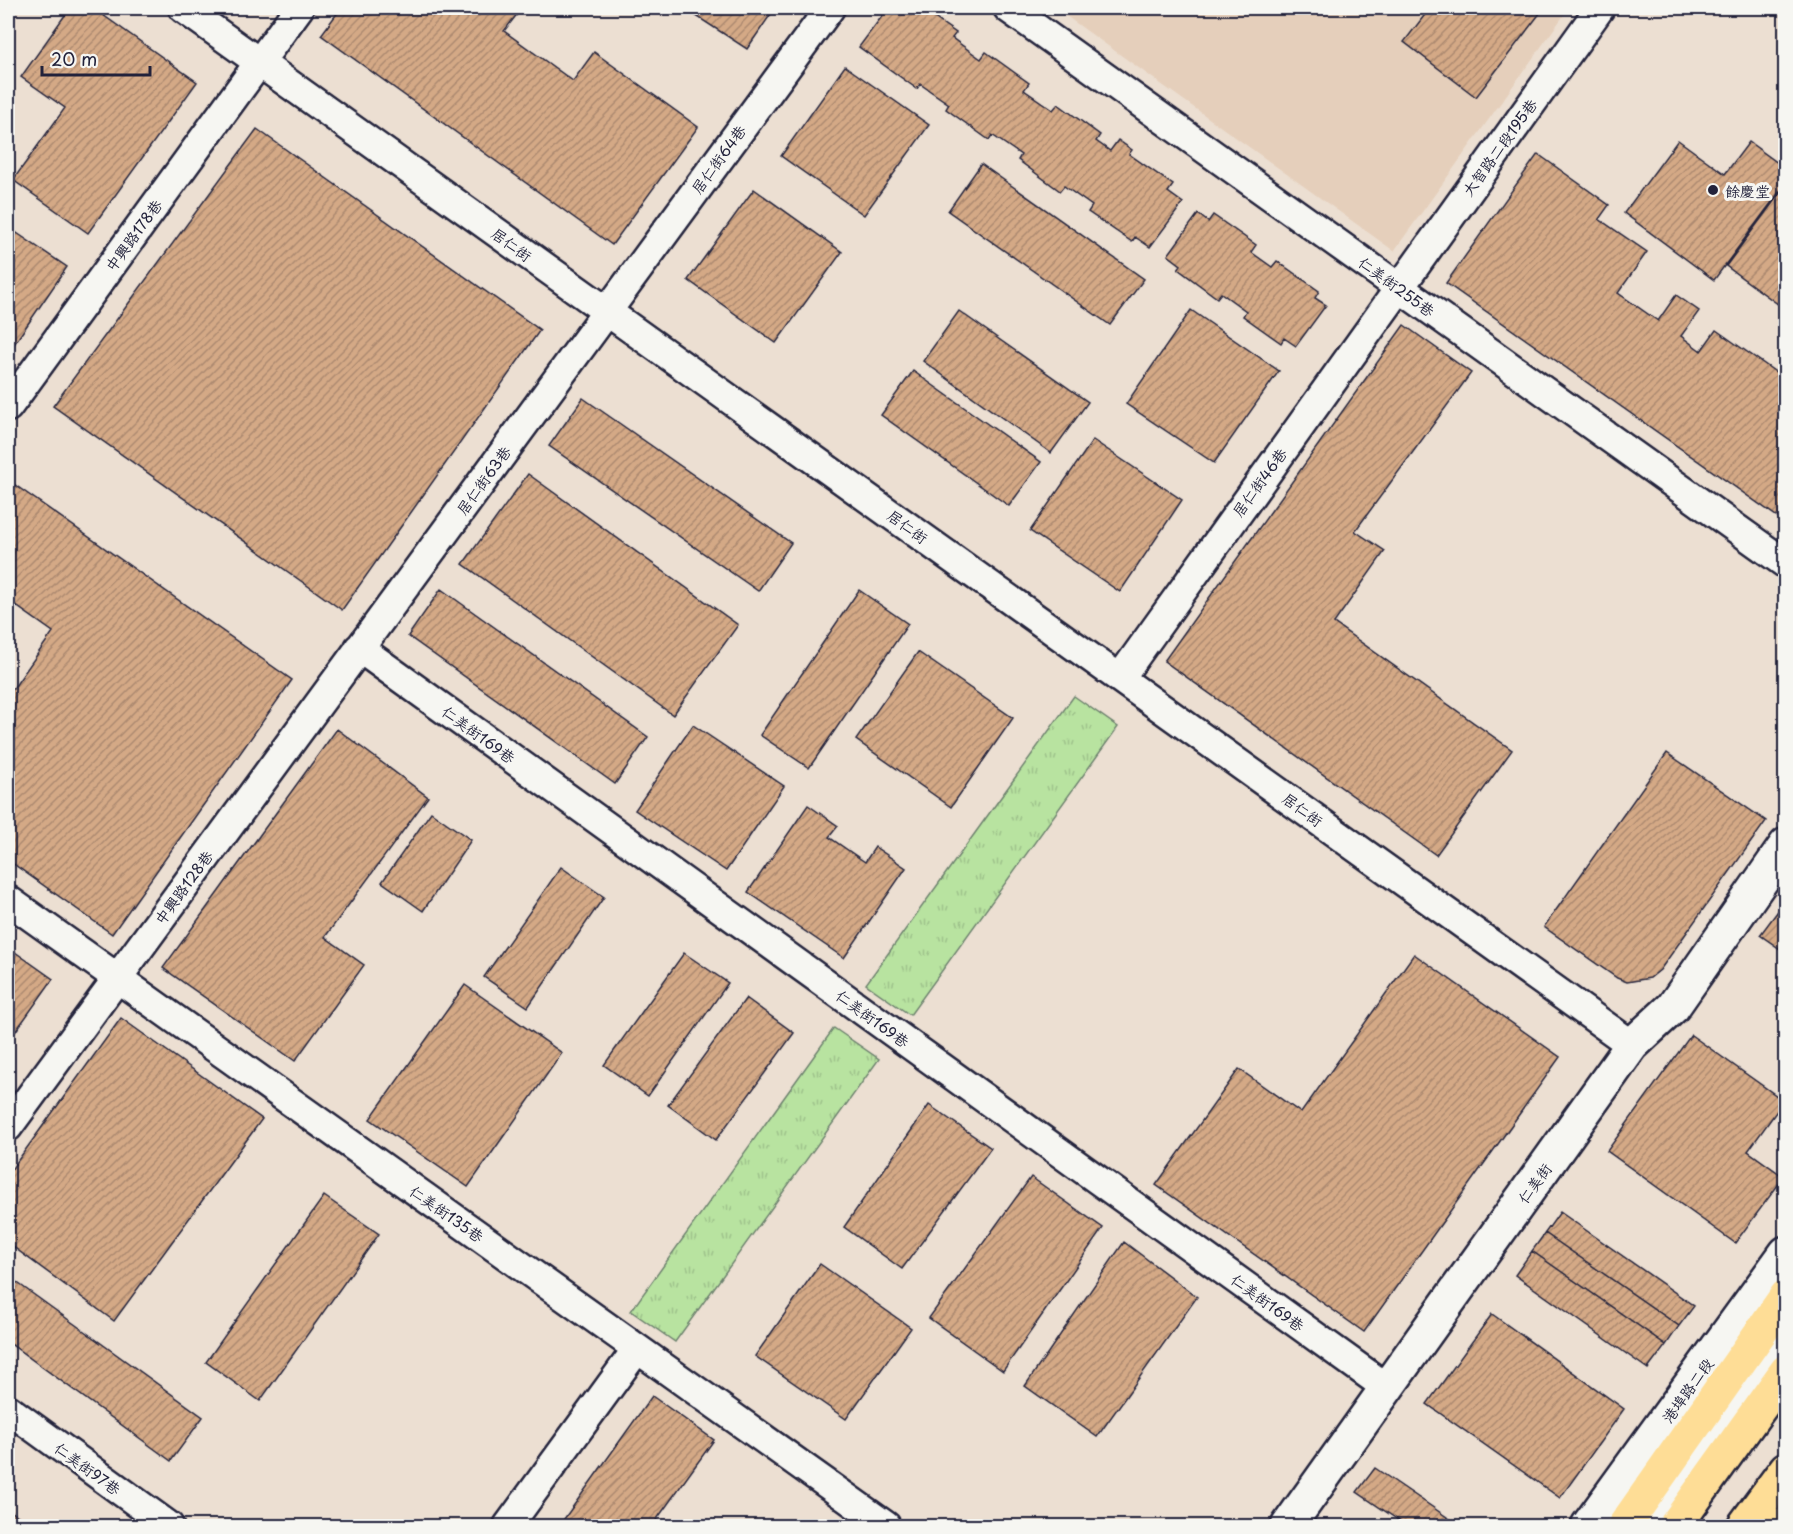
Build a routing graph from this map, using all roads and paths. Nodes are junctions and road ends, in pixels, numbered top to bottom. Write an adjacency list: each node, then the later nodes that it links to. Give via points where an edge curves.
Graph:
1 (183, 8): 6 (street, 居仁街)
2 (299, 8): 6 (street, 中興路178巷)
3 (830, 8): 8 (street, 居仁街64巷)
4 (1008, 8): 7 (street, 仁美街255巷)
5 (1600, 8): 7 (street, 大智路二段195巷)
6 (259, 62): 8 (street, 居仁街); 9 (street, 中興路178巷)
7 (1399, 287): 10 (street, 仁美街255巷); 12 (street, 居仁街46巷)
8 (607, 311): 11 (street, 居仁街63巷); 12 (street, 居仁街)
9 (8, 407)
10 (1785, 564)
11 (359, 648): 15 (street, 中興路128巷); 23 (street, 仁美街169巷)
12 (1120, 678): 16 (street, 居仁街)
13 (1785, 845): 16 (street, 仁美街, via 1673,1007)
14 (8, 900): 15 (street, 仁美街135巷)
15 (117, 978): 17 (street, 中興路128巷); 21 (street, 仁美街135巷)
16 (1632, 1045): 23 (street, 仁美街)
17 (8, 1127)
18 (1785, 1252): 30 (street, 港埠路二段)
19 (1785, 1296): 31 (highway)
20 (1785, 1342): 32 (street)
21 (637, 1348): 27 (street); 28 (street, 仁美街135巷)
22 (1785, 1371): 33 (highway)
23 (1388, 1388): 29 (street, 仁美街)
24 (8, 1409): 26 (street, 仁美街97巷)
25 (1785, 1469): 34 (highway)
26 (169, 1527)
27 (508, 1527)
28 (886, 1527)
29 (1288, 1527)
30 (1588, 1527)
31 (1624, 1527)
32 (1654, 1527)
33 (1675, 1527)
34 (1744, 1527)

